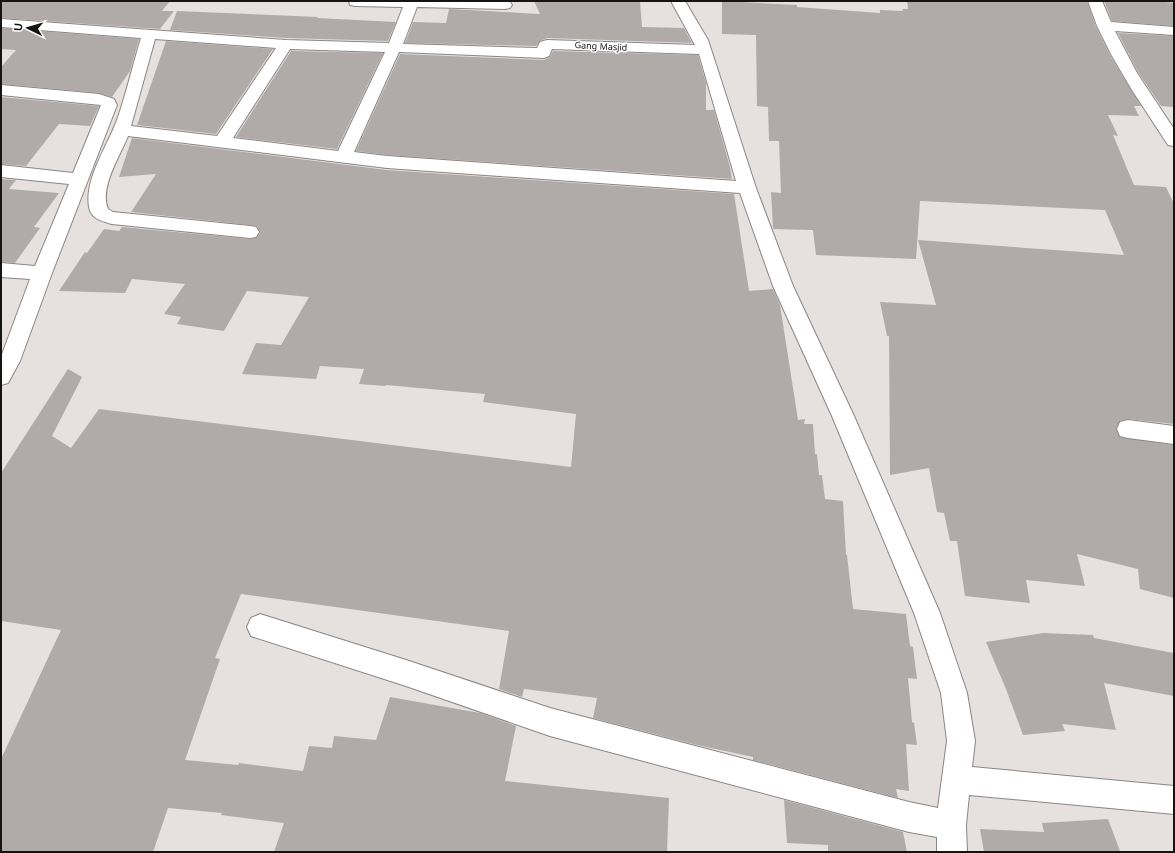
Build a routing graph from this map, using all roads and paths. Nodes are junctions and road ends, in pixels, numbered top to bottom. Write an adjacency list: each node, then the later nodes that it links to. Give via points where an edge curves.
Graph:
1 (678, 1): 12 (street, via 692,23)
2 (1095, 1): 7 (street)
3 (355, 2): 4 (street)
4 (412, 3): 5 (street); 11 (street)
5 (505, 5)
6 (1, 23): 9 (street)
7 (1104, 26): 8 (street); 15 (street, via 1136,84)
8 (1174, 31)
9 (149, 35): 10 (street); 14 (street)
10 (286, 44): 11 (street); 16 (street)
11 (394, 48): 12 (street, Gang Masjid, via 544,53 547,44); 17 (street)
12 (704, 50): 20 (street)
13 (1, 90): 19 (street, via 108,102 105,117)
14 (122, 130): 16 (street); 21 (street, via 99,186 98,206 105,216)
15 (1174, 141)
16 (221, 143): 17 (street)
17 (343, 157): 20 (street, via 433,166)
18 (1, 172): 19 (street)
19 (80, 179): 23 (street)
20 (747, 188): 28 (street, via 783,286 843,416 927,613 954,694 959,718 961,742)
21 (250, 232)
22 (1, 270): 23 (street)
23 (42, 273): 24 (street, via 10,361)
24 (1, 377)
25 (1128, 429): 26 (street)
26 (1174, 435)
27 (260, 627): 30 (street, via 550,722 909,817)
28 (957, 780): 29 (street); 30 (street)
29 (1174, 800)
30 (951, 838)

